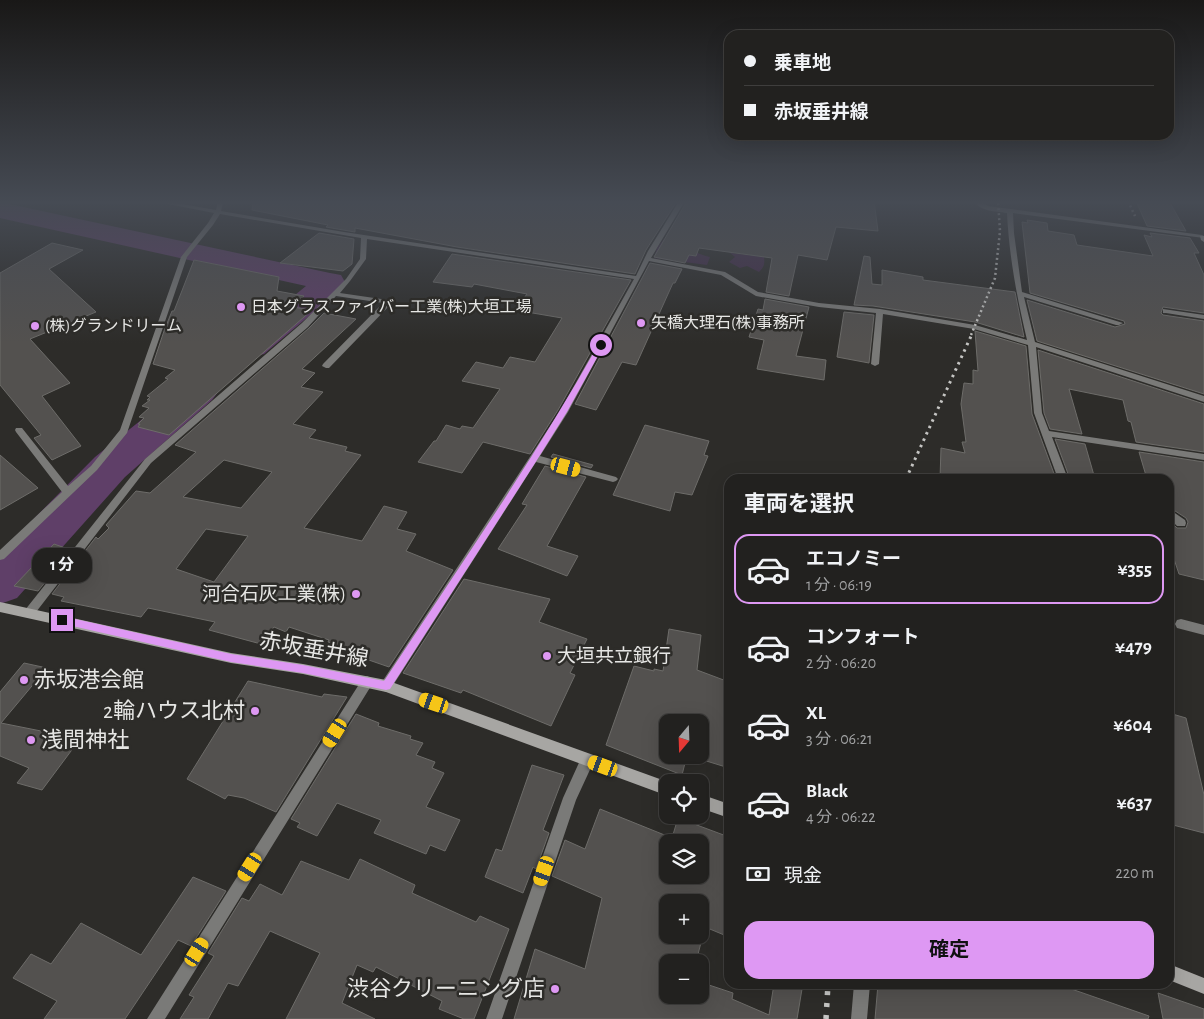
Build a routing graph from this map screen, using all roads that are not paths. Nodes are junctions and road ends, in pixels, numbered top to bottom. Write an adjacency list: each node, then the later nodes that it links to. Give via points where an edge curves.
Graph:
1 (189, 249): 24 (street, via 124,431 94,468)
2 (363, 249): 9 (street, via 363,259)
3 (436, 249): 7 (street)
4 (652, 249): 6 (street)
5 (1013, 249): 8 (street)
6 (646, 259): 7 (street); 10 (street, via 723,273 756,294)
7 (638, 278): 21 (street, via 564,412)
8 (1019, 292): 13 (street); 14 (street)
9 (334, 294): 16 (street, via 388,302); 29 (street, via 305,325 148,461)
10 (880, 311): 14 (street, via 975,327); 15 (street)
11 (1166, 311): 12 (street)
12 (1204, 317)
13 (1119, 323)
14 (1032, 344): 17 (street); 19 (street, via 1038,414)
15 (875, 364)
16 (326, 366)
17 (1204, 399)
18 (19, 430): 24 (street)
19 (1046, 433): 20 (street); 22 (street)
20 (1204, 457)
21 (534, 458): 23 (street); 33 (street)
22 (1061, 474)
23 (613, 479)
24 (68, 493): 27 (street)
25 (1174, 517): 26 (street)
26 (1181, 522)
27 (0, 556)
28 (0, 607): 29 (main road, 赤坂垂井線)
29 (29, 613): 32 (main road, 赤坂垂井線, via 231,658)
30 (1182, 624): 31 (street)
31 (1204, 630)
32 (367, 682): 33 (main road, 赤坂垂井線); 41 (street)
33 (386, 686): 34 (main road, 赤坂垂井線)
34 (587, 761): 35 (main road, 赤坂垂井線); 42 (street, via 570,798)
35 (659, 787)
36 (709, 804): 37 (main road)
37 (724, 809)
38 (1174, 974): 39 (main road)
39 (1204, 986)
40 (862, 989): 43 (street)
41 (155, 1019)
42 (494, 1019)
43 (859, 1019)

